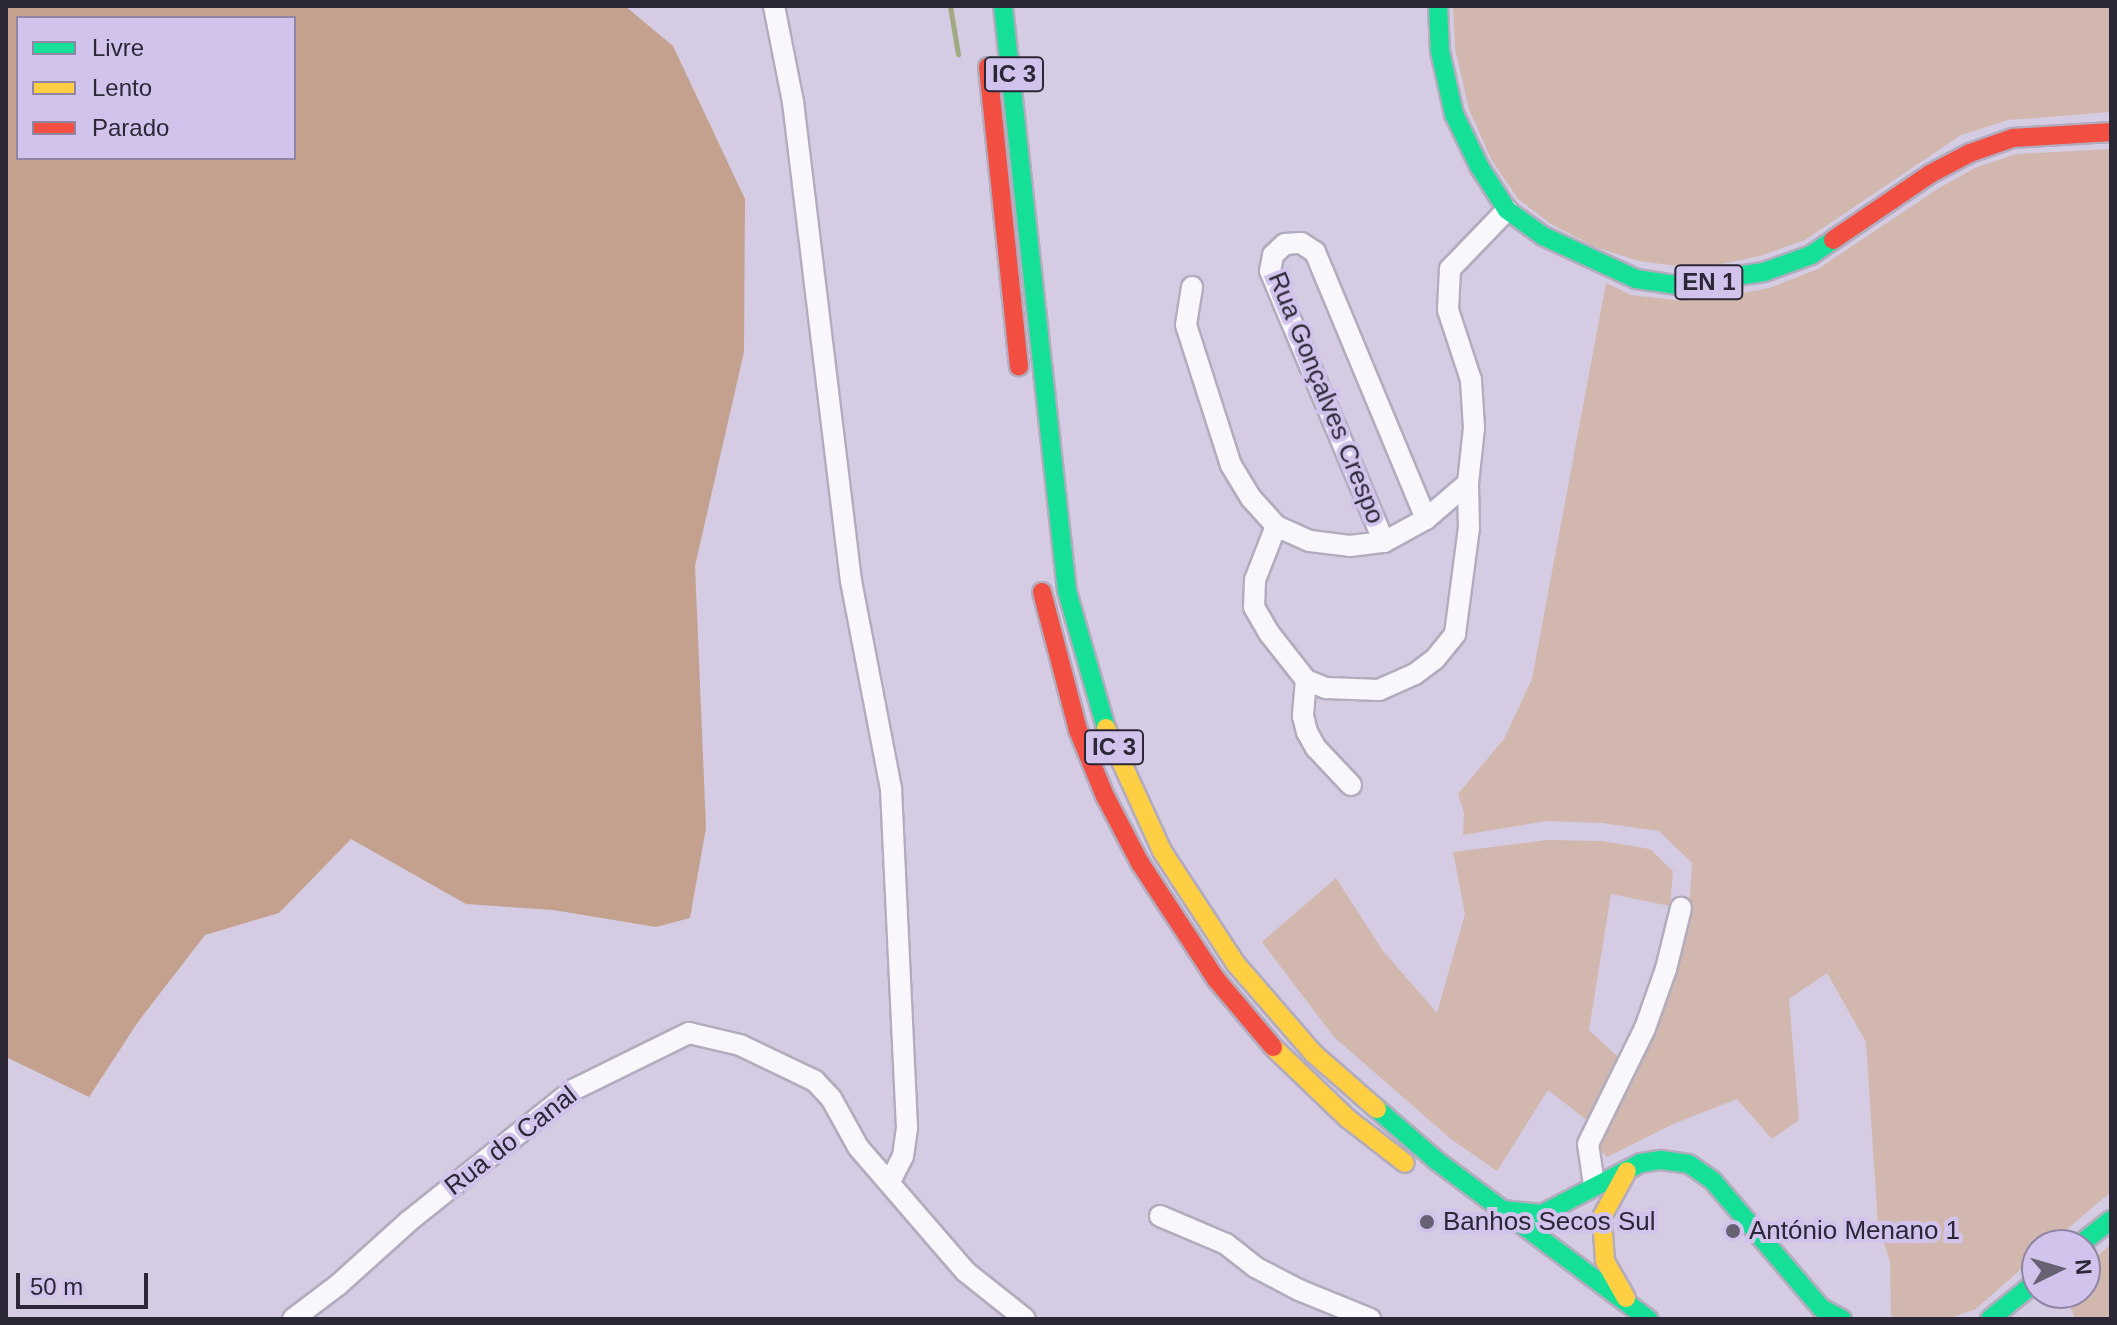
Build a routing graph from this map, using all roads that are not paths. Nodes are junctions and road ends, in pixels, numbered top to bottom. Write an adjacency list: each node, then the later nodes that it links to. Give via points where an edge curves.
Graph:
1 (774, 6): 19 (street, via 793,102 851,581 891,789 907,1128 903,1156)
2 (1003, 6): 21 (main road, IC 3, via 1067,591 1103,723 1162,851 1236,964 1313,1053)
3 (1438, 6): 6 (main road, EN 1, via 1440,51 1454,114)
4 (985, 45): 8 (main road, IC 3)
5 (2110, 131): 6 (main road, EN 1, via 2013,138 1970,153 1811,255 1719,281 1676,285 1636,279 1543,236)
6 (1507, 210): 9 (street, via 1450,269 1448,310 1471,380 1474,428)
7 (1192, 287): 11 (street, via 1186,325 1231,465)
8 (1020, 378)
9 (1468, 483): 10 (street); 14 (street, via 1469,528 1455,634 1435,659 1379,690 1326,688)
10 (1426, 519): 12 (street); 12 (street, Rua Gonçalves Crespo, via 1315,252 1301,243 1285,244 1273,255 1270,271)
11 (1276, 526): 12 (street, via 1310,541 1350,546); 14 (street, via 1255,580 1254,607)
12 (1384, 542)
13 (1041, 580): 18 (main road, IC 3, via 1078,730 1140,863 1216,979 1275,1049 1347,1118)
14 (1306, 680): 15 (street, via 1307,732)
15 (1351, 785)
16 (1681, 908): 20 (street, via 1645,1028 1588,1144)
17 (1627, 1171): 20 (main road); 24 (main road, via 1602,1217 1602,1247 1605,1261); 28 (main road, via 1661,1160 1689,1164 1713,1181 1821,1308)
18 (1422, 1176)
19 (889, 1183): 25 (street, Rua do Canal, via 815,1081 740,1045 689,1033 573,1090); 26 (street, Rua do Canal, via 966,1272)
20 (1594, 1185): 21 (main road, via 1542,1214)
21 (1502, 1210): 24 (main road, IC 3)
22 (1160, 1216): 27 (street, via 1226,1244 1299,1290)
23 (2021, 1294): 29 (main road)
24 (1640, 1314)
25 (293, 1319)
26 (1025, 1319)
27 (1370, 1319)
28 (1842, 1319)
29 (1990, 1319)

